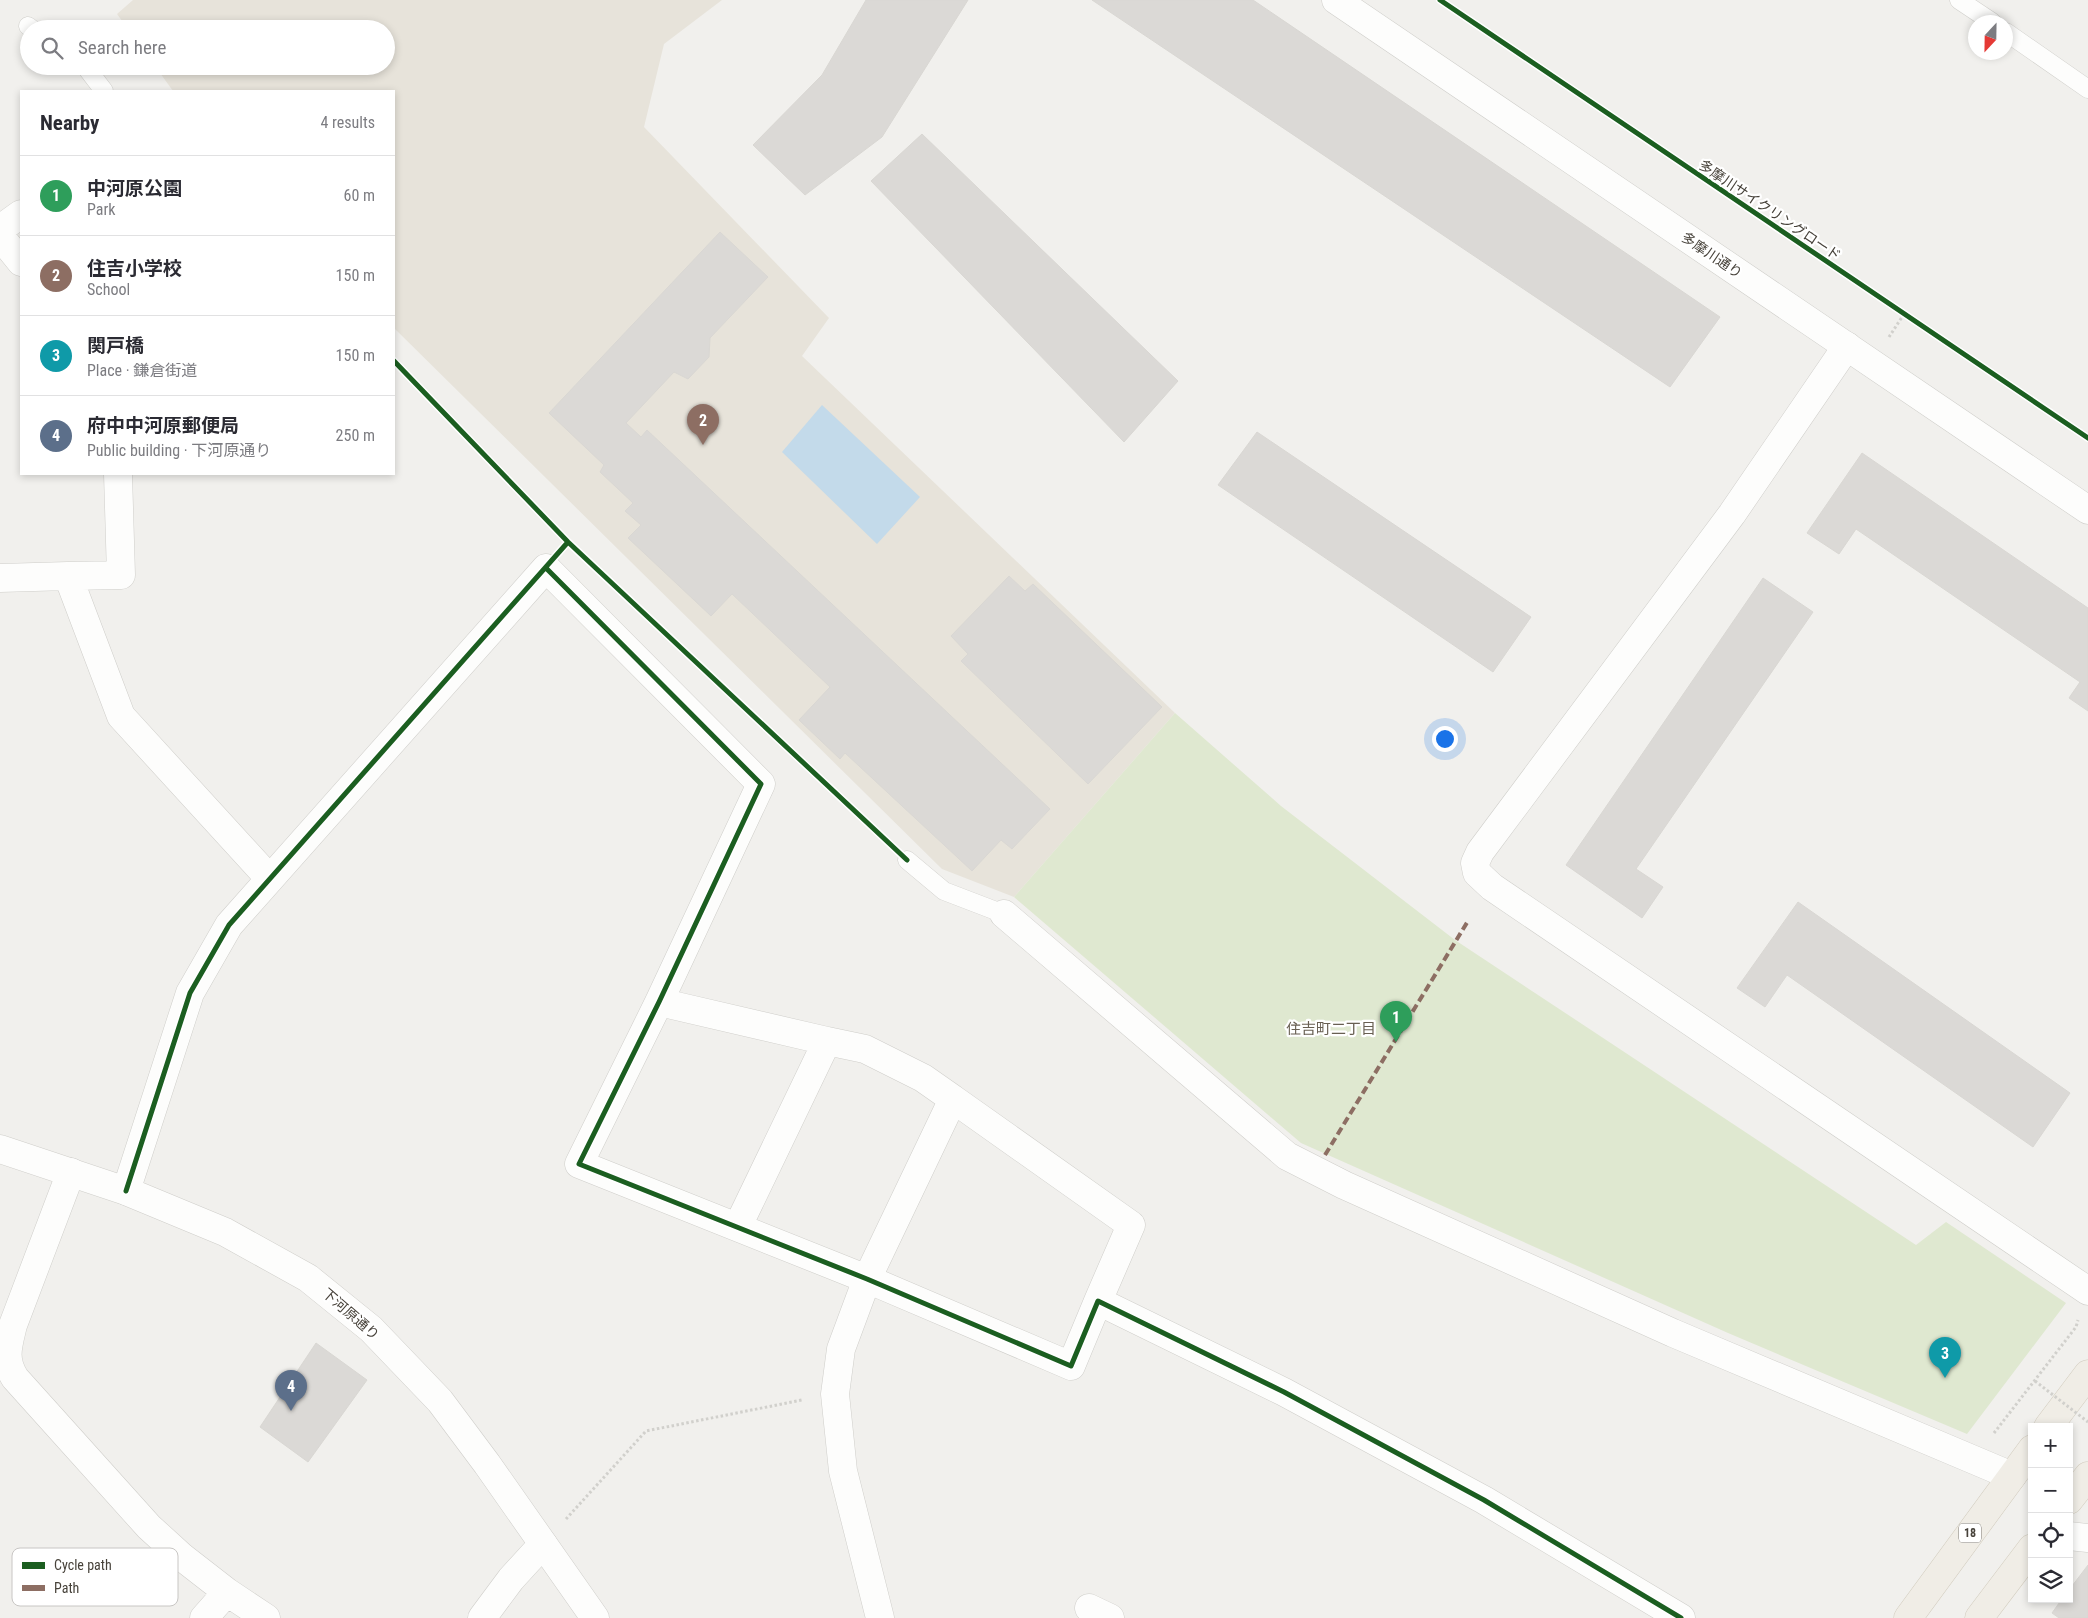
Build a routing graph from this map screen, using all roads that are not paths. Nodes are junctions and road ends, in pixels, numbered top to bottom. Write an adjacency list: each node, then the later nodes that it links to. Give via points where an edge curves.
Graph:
1 (1336, 0): 12 (street, 多摩川通り)
2 (1959, 0): 3 (lane)
3 (1982, 15)
4 (2013, 37): 6 (lane)
5 (92, 75): 7 (lane)
6 (2088, 88)
7 (103, 90)
8 (20, 215): 9 (street)
9 (0, 229)
10 (0, 236): 11 (street)
11 (20, 261)
12 (1847, 346): 14 (street, 多摩川通り); 28 (street, via 1732,514 1480,852 1475,863 1476,873 1492,887)
13 (118, 475): 15 (street, via 121,575)
14 (2088, 510)
15 (68, 576): 16 (street); 18 (street, via 121,716)
16 (0, 578)
17 (906, 860): 19 (lane, via 944,891)
18 (269, 878): 20 (street, via 546,568 761,784); 25 (street, via 229,925 190,993)
19 (1004, 914): 33 (street, via 1294,1160 1344,1186 1673,1333)
20 (659, 1002): 21 (street); 26 (street, via 579,1164)
21 (827, 1040): 22 (street, via 865,1049 923,1078); 26 (street)
22 (953, 1099): 27 (street); 29 (street, via 1131,1225)
23 (0, 1149): 24 (street, 下河原通り)
24 (71, 1172): 25 (street, 下河原通り); 39 (street, via 14,1325 7,1366 149,1527)
25 (126, 1191): 38 (street, 下河原通り, via 225,1232 308,1278 371,1329 440,1401)
26 (738, 1226): 27 (street)
27 (867, 1279): 29 (street, via 1071,1366); 47 (street, via 841,1348 835,1394 843,1471)
28 (2088, 1291)
29 (1098, 1301): 48 (street, via 1284,1392 1484,1500)
30 (2088, 1374): 31 (main road)
31 (2051, 1423)
32 (2028, 1454): 33 (main road, 18)
33 (2012, 1476): 49 (main road, 18)
34 (2088, 1476): 35 (main road)
35 (2073, 1495)
36 (2073, 1536): 37 (street)
37 (2088, 1538)
38 (543, 1544): 45 (street); 46 (street, 下河原通り)
39 (172, 1548)
40 (178, 1553): 42 (street)
41 (2028, 1553): 50 (main road)
42 (227, 1592): 43 (street); 44 (street)
43 (204, 1618)
44 (266, 1618)
45 (482, 1618)
46 (595, 1618)
47 (880, 1618)
48 (1681, 1618)
49 (1908, 1618)
50 (1979, 1618)

